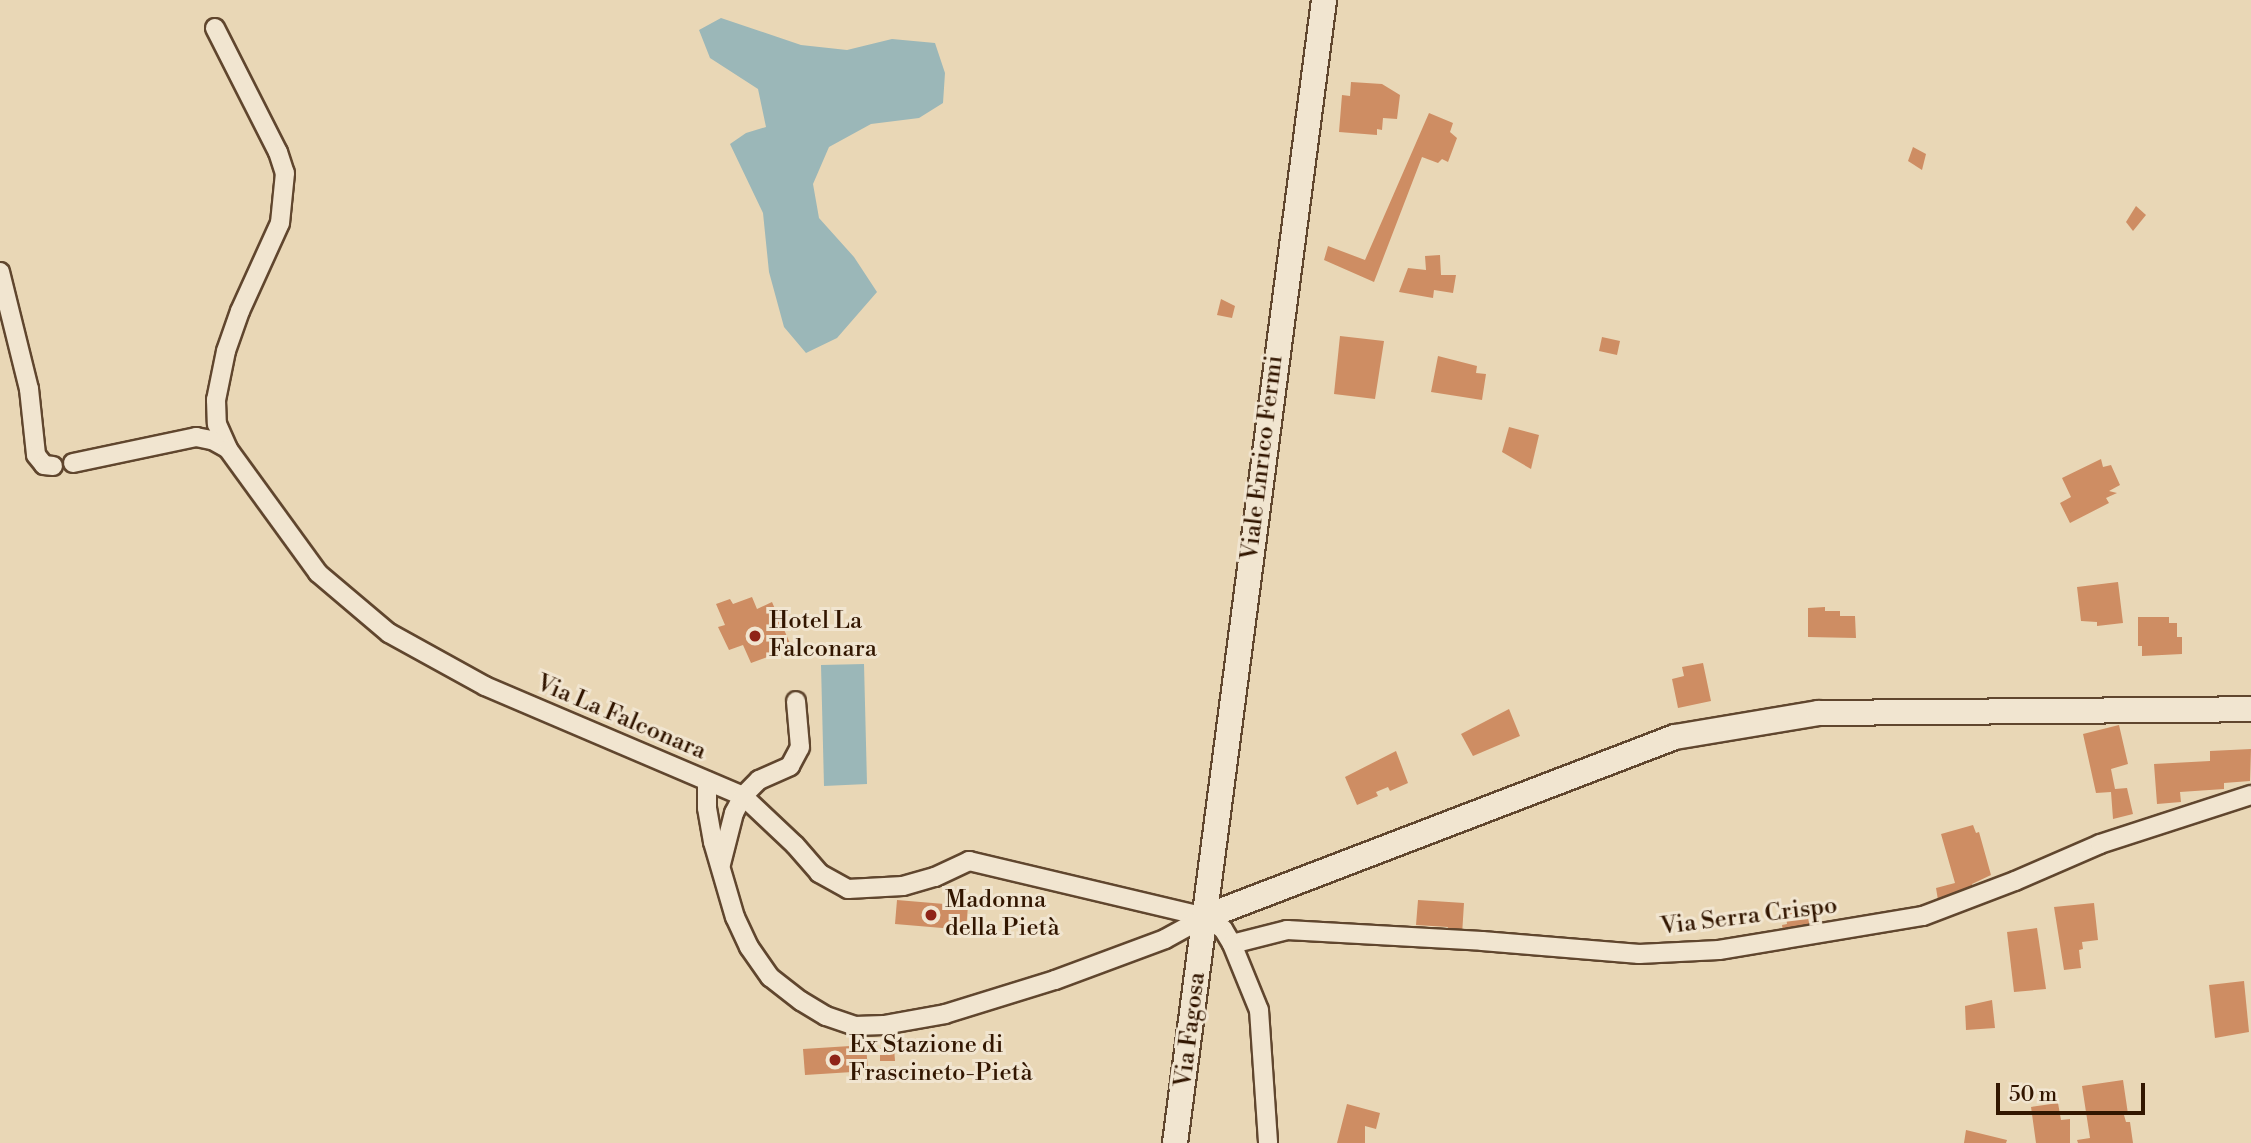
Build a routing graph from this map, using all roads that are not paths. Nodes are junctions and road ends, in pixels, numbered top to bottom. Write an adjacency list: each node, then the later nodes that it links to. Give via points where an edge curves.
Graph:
1 (1324, 0): 13 (main road, Viale Enrico Fermi)
2 (215, 28): 4 (street, Via La Falconara, via 285,173 280,223 226,351 216,400 217,424)
3 (0, 272): 6 (street, via 29,389 36,454 44,465)
4 (228, 449): 5 (street, via 196,437); 9 (street, Via La Falconara, via 318,573 389,633 485,686)
5 (74, 463)
6 (53, 467)
7 (796, 701): 11 (street, via 800,747 790,766 759,780)
8 (2251, 709): 13 (main road, via 1818,713 1675,737)
9 (707, 781): 11 (street, Via La Falconara); 12 (street, via 707,808)
10 (2251, 795): 14 (street, Via Serra Crispo, via 2100,844 1923,916 1719,950 1639,954 1287,930)
11 (743, 796): 12 (street); 13 (street, Via La Falconara, via 819,873 848,888 902,886 935,877 969,860)
12 (721, 864): 13 (street, via 735,917 770,977 809,1006 855,1026 945,1014 1043,984 1166,939)
13 (1205, 917): 14 (street, via 1223,929); 15 (main road, Via Fagosa)
14 (1232, 944): 18 (street, via 1258,1010)
15 (1183, 1089): 16 (main road, Via Fagosa); 17 (main road)
16 (1175, 1143)
17 (1188, 1143)
18 (1268, 1143)

